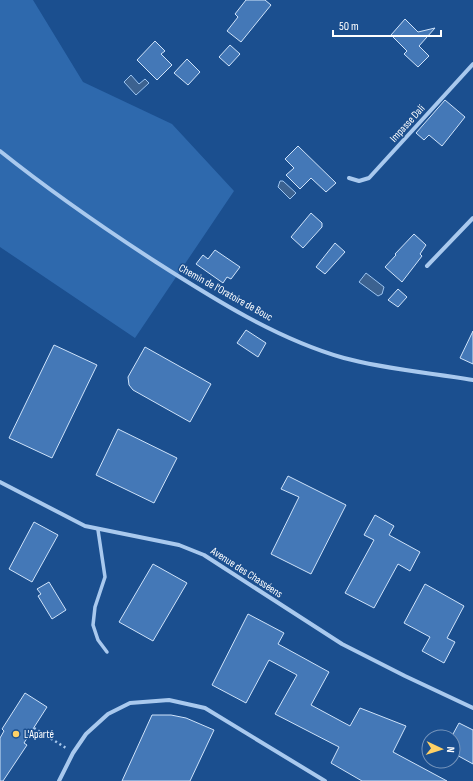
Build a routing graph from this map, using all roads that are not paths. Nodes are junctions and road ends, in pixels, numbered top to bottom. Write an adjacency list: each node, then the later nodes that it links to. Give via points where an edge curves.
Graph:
1 (473, 64): 3 (street, Impasse Dali, via 369,178 360,181)
2 (0, 152): 6 (street, Chemin de l'Oratoire de Bouc, via 95,222 207,294 262,324 344,358)
3 (349, 178)
4 (473, 218): 5 (street)
5 (427, 266)
6 (473, 380)
7 (0, 482): 8 (street, Avenue des Chasséens, via 85,526)
8 (98, 530): 9 (street, via 105,578 95,607 93,624 98,640); 10 (street, Avenue des Chasséens, via 172,543 204,555 342,644)
9 (107, 652)
10 (473, 708)
11 (59, 781): 12 (street, via 86,734 108,714 130,703 169,700 205,708)
12 (325, 781)

